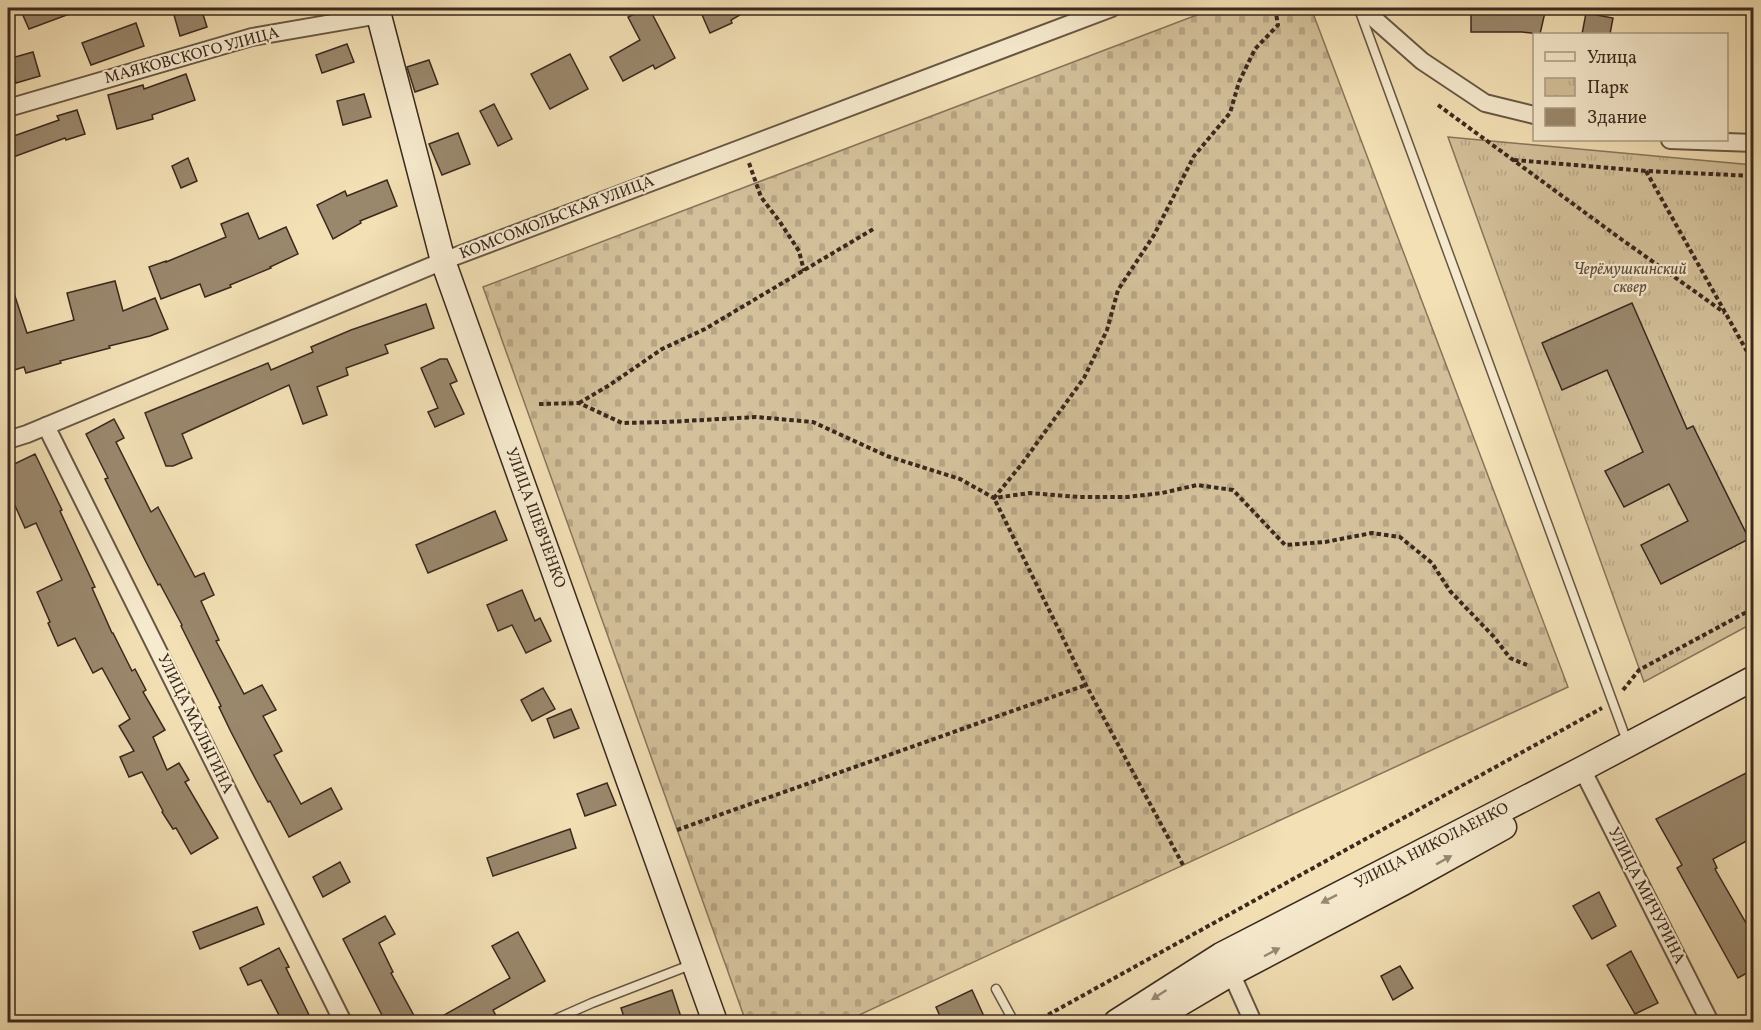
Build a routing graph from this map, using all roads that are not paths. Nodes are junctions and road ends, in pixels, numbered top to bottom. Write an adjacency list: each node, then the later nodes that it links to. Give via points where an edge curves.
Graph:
1 (1112, 8): 8 (street, КОМСОМОЛЬСКАЯ УЛИЦА)
2 (1360, 8): 5 (street, via 1422,61 1485,103); 13 (lane)
3 (378, 11): 4 (street, МАЯКОВСКОГО УЛИЦА, via 252,37); 8 (street, УЛИЦА ШЕВЧЕНКО)
4 (8, 108)
5 (1533, 115)
6 (1699, 141): 7 (street)
7 (1754, 143)
8 (443, 261): 9 (street, КОМСОМОЛЬСКАЯ УЛИЦА); 15 (street, УЛИЦА ШЕВЧЕНКО)
9 (46, 426): 10 (street, КОМСОМОЛЬСКАЯ УЛИЦА); 18 (street, УЛИЦА МАЛЫГИНА)
10 (8, 440)
11 (1754, 678): 13 (street, УЛИЦА НИКОЛАЕНКО)
12 (1754, 695): 14 (street, УЛИЦА НИКОЛАЕНКО)
13 (1628, 744): 14 (street, УЛИЦА НИКОЛАЕНКО)
14 (1585, 775): 16 (street, УЛИЦА НИКОЛАЕНКО); 25 (street, УЛИЦА МИЧУРИНА)
15 (695, 963): 19 (lane); 20 (street, УЛИЦА ШЕВЧЕНКО)
16 (1226, 964): 22 (street, УЛИЦА НИКОЛАЕНКО, one-way to 22); 23 (street, УЛИЦА НИКОЛАЕНКО); 24 (street)
17 (996, 989): 21 (lane)
18 (344, 1023)
19 (549, 1023)
20 (715, 1023)
21 (1014, 1023)
22 (1116, 1023)
23 (1149, 1023)
24 (1253, 1023)
25 (1710, 1023)

